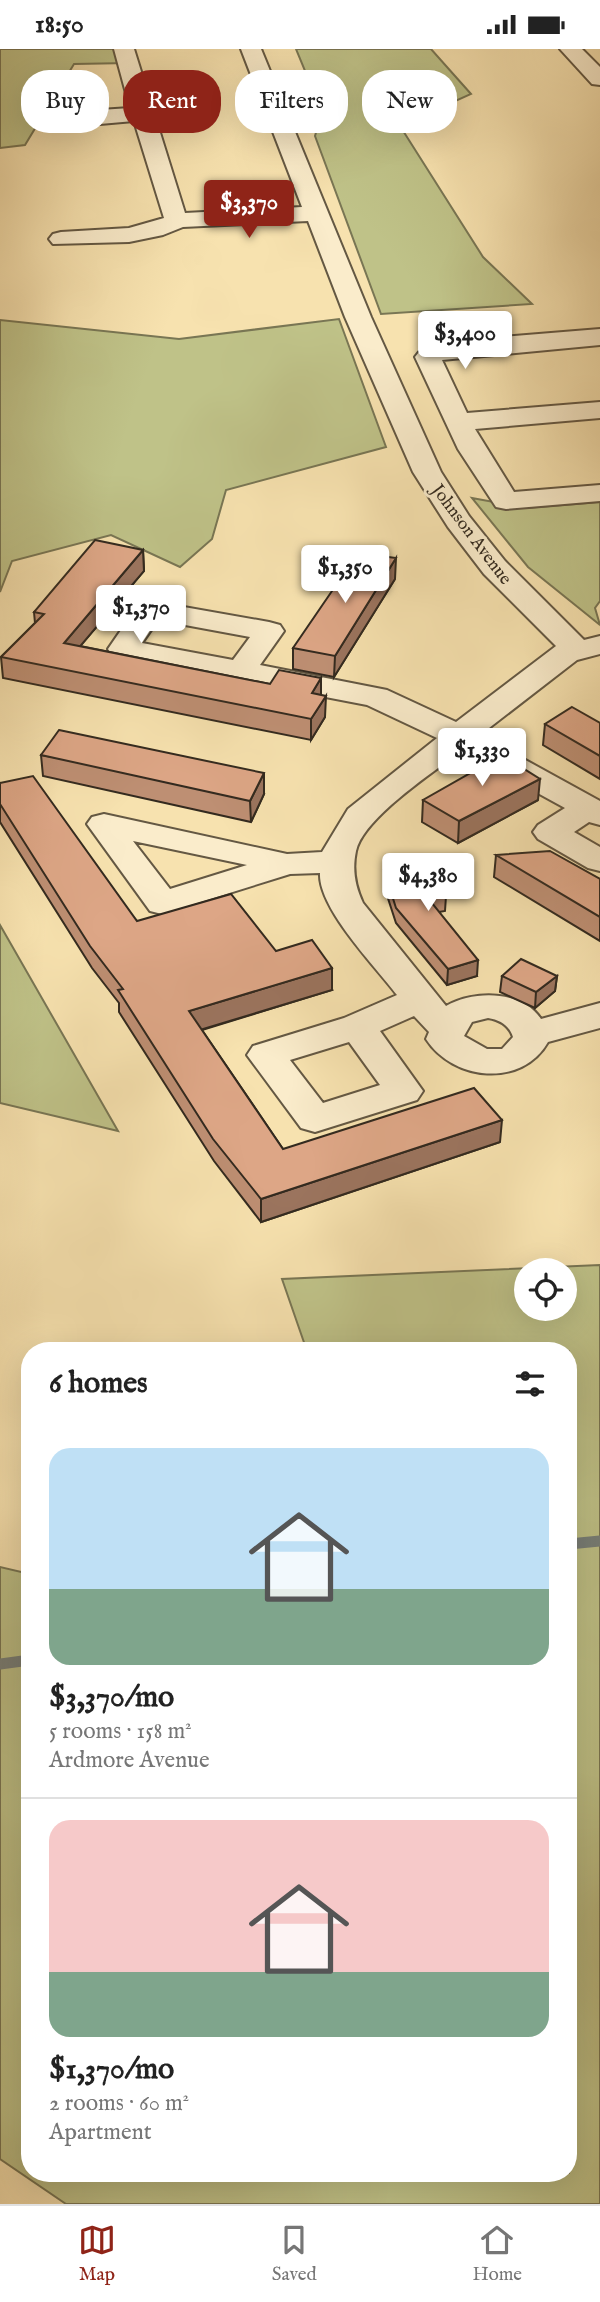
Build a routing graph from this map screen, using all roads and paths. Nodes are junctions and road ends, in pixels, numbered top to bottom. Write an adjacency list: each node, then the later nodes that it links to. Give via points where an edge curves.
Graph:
1 (124, 49): 4 (street)
2 (251, 49): 7 (street, Johnson Avenue)
3 (570, 49): 5 (street)
4 (131, 70)
5 (600, 79)
6 (150, 133): 8 (street, via 172,213)
7 (317, 213): 8 (street); 14 (street, Johnson Avenue, via 409,437 440,496 518,594)
8 (179, 220): 9 (street, via 129,235)
9 (61, 239)
10 (600, 337): 12 (street, via 430,353)
11 (600, 410): 12 (street)
12 (458, 422): 13 (street, via 485,474 506,501)
13 (600, 493)
14 (589, 647): 16 (street, via 566,653)
15 (241, 671): 16 (street, via 376,697)
16 (458, 736): 17 (street); 19 (street, via 360,815 348,830)
17 (594, 812): 18 (street, via 550,832)
18 (600, 861)
19 (336, 862): 20 (street); 21 (street, via 337,884 346,907)
20 (287, 864)
21 (419, 999): 23 (street); 24 (street)
22 (600, 1015): 25 (street, via 561,1030)
23 (356, 1027)
24 (448, 1030): 25 (street, via 458,1014 488,1006 520,1016); 25 (street, via 445,1039 459,1053 490,1063 520,1055 528,1047)
25 (531, 1032)

